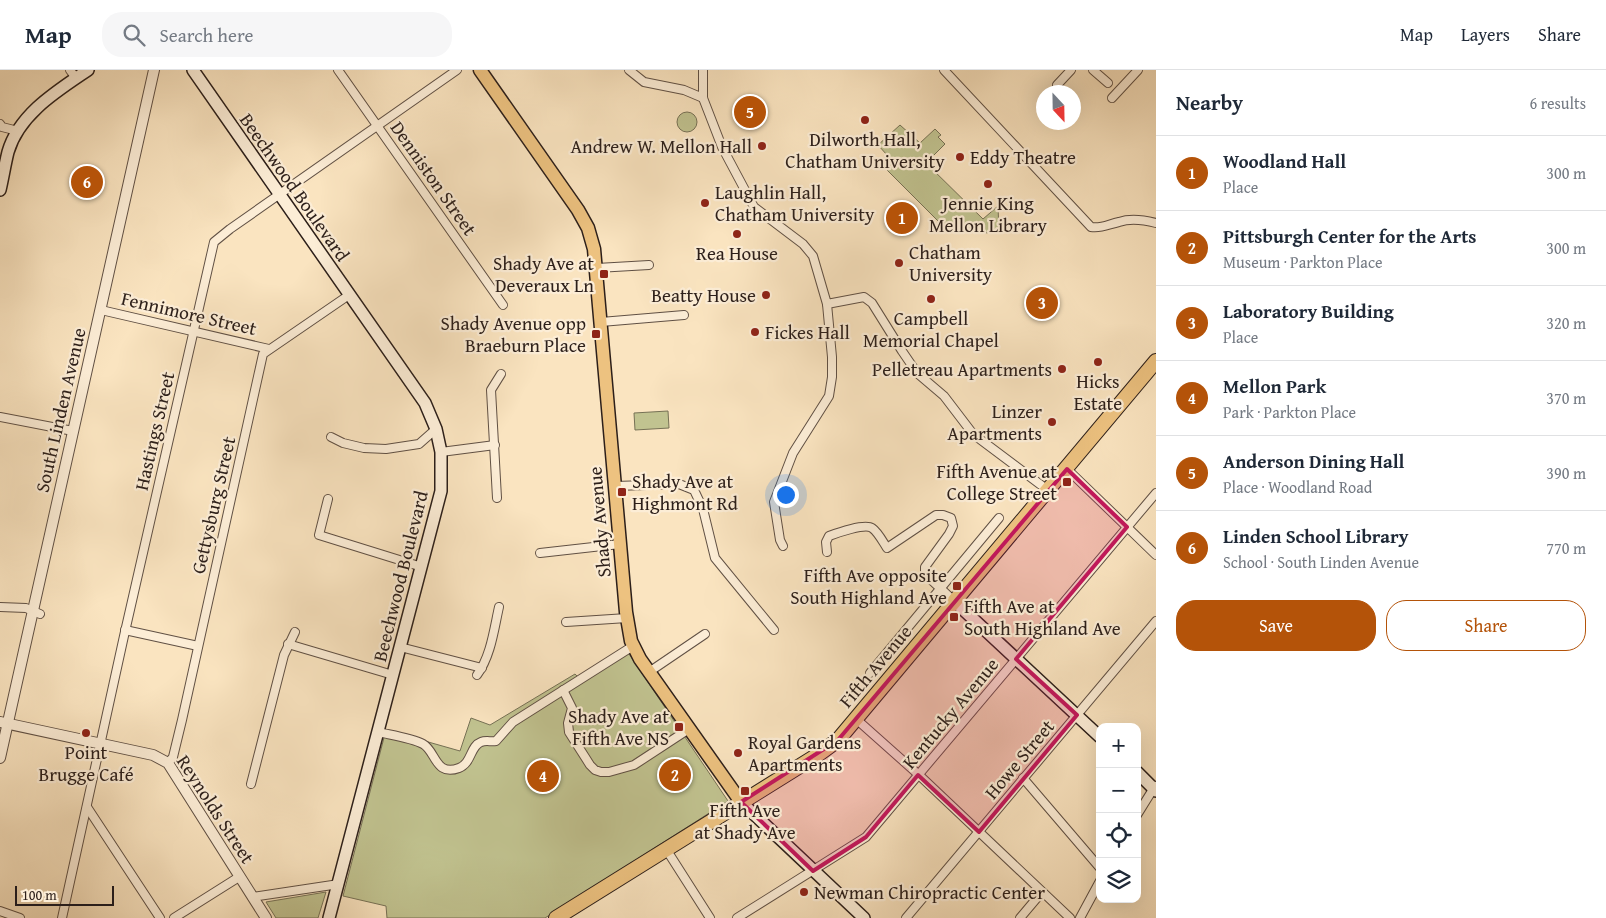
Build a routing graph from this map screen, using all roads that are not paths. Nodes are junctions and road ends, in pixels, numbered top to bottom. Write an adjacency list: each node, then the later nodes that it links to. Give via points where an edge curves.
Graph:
1 (88, 70): 13 (main road)
2 (154, 70): 30 (street, South Linden Avenue)
3 (193, 70): 23 (main road, Beechwood Boulevard)
4 (338, 70): 19 (street, Denniston Street)
5 (457, 70): 19 (street, Hastings Street)
6 (480, 70): 26 (main road, Shady Avenue, via 578,210 588,228)
7 (630, 70): 16 (street, via 644,82 684,90)
8 (703, 70): 16 (street)
9 (944, 70): 24 (street, via 1091,226 1097,228 1142,219)
10 (1071, 70): 15 (street)
11 (1093, 70): 14 (street)
12 (1138, 70): 17 (street)
13 (73, 74): 20 (main road, via 33,111)
14 (1108, 83)
15 (1057, 85)
16 (703, 98): 28 (street, via 722,147 754,207 803,244 813,256)
17 (1112, 98)
18 (0, 124): 20 (street)
19 (377, 126): 23 (street, Hastings Street); 29 (street, Denniston Street)
20 (18, 131): 21 (main road)
21 (4, 154): 22 (main road)
22 (0, 190)
23 (279, 195): 27 (main road, Beechwood Boulevard); 33 (street, Hastings Street, via 214,242)
24 (1156, 223)
25 (649, 265): 26 (street)
26 (597, 268): 32 (main road, Shady Avenue)
27 (349, 294): 34 (street); 38 (main road, Beechwood Boulevard, via 425,403)
28 (827, 304): 45 (street, via 864,298 872,304 918,372 944,396 973,434); 52 (street, via 832,357 829,396 793,453 774,502)
29 (503, 305)
30 (101, 310): 33 (street, Fennimore Street); 39 (street, South Linden Avenue)
31 (684, 315): 32 (street)
32 (601, 322): 44 (main road, Shady Avenue)
33 (194, 330): 34 (street, Fennimore Street); 65 (street, Hastings Street)
34 (269, 348): 70 (street, Gettysburg Street, via 263,354)
35 (1156, 362): 43 (highway, Fifth Avenue)
36 (501, 374): 41 (street, via 490,390)
37 (0, 416): 39 (street)
38 (436, 430): 40 (street, via 419,444 386,449 364,448); 42 (main road, Beechwood Boulevard)
39 (73, 431): 61 (street, South Linden Avenue)
40 (331, 437)
41 (495, 445): 42 (street); 47 (street)
42 (441, 452): 56 (main road, Beechwood Boulevard, via 441,491)
43 (1067, 469): 45 (highway, Fifth Avenue); 50 (street)
44 (615, 486): 51 (main road, Shady Avenue); 66 (street, via 679,484 694,490 703,509 715,558)
45 (1049, 491): 58 (highway, Fifth Avenue)
46 (1156, 493): 50 (street, Kentucky Avenue)
47 (497, 498)
48 (328, 499): 56 (street, via 319,535)
49 (1000, 518): 57 (street)
50 (1127, 527): 55 (street); 73 (street, Kentucky Avenue)
51 (620, 544): 54 (street); 62 (main road, Shady Avenue)
52 (783, 546)
53 (827, 552): 57 (street, via 829,536 840,532 868,526 874,528 888,548 936,515 943,515 951,518 953,526 925,567 927,577)
54 (540, 553)
55 (1156, 555)
56 (422, 567): 72 (main road, Beechwood Boulevard)
57 (940, 588): 58 (street); 75 (street)
58 (955, 602): 73 (main road); 79 (highway, Fifth Avenue)
59 (0, 607): 61 (street, via 26,608)
60 (499, 607): 72 (street, via 480,671)
61 (36, 612): 80 (street, South Linden Avenue)
62 (626, 618): 64 (street); 71 (main road, Shady Avenue)
63 (1156, 621): 78 (street, Howe Street)
64 (566, 622)
65 (125, 630): 70 (street); 84 (street, Hastings Street)
66 (774, 630)
67 (295, 632): 69 (street)
68 (706, 634): 74 (street)
69 (288, 644): 76 (street); 90 (street)
70 (198, 646): 86 (street, Gettysburg Street, via 173,756)
71 (633, 646): 74 (main road, Shady Avenue); 77 (street)
72 (400, 647): 76 (main road, Beechwood Boulevard)
73 (1016, 660): 78 (main road); 87 (street, Kentucky Avenue)
74 (649, 672): 81 (main road, Shady Avenue)
75 (870, 673)
76 (392, 675): 82 (main road, Beechwood Boulevard)
77 (563, 690): 81 (street, via 572,708 569,732 598,772 634,766); 82 (street, via 513,722 496,741 478,744 467,762 458,768 441,767 423,744)
78 (1077, 715): 83 (main road); 89 (street, Howe Street)
79 (855, 718): 87 (street); 92 (highway, Fifth Avenue, via 838,740)
80 (4, 722): 84 (street, Reynolds Street); 85 (street, South Linden Avenue)
81 (689, 729): 92 (main road, Shady Avenue)
82 (378, 732): 100 (main road, Beechwood Boulevard)
83 (1096, 733)
84 (101, 745): 86 (street, Reynolds Street, via 153,755); 93 (street, Hastings Street)
85 (0, 758)
86 (168, 763): 99 (street, Reynolds Street)
87 (918, 776): 95 (street); 98 (street, Kentucky Avenue, via 866,837)
88 (1141, 776): 91 (main road)
89 (1023, 778): 95 (street, Howe Street); 97 (street)
90 (251, 784)
91 (1155, 788): 94 (street)
92 (741, 802): 96 (highway, Fifth Avenue); 98 (main road, Shady Avenue)
93 (87, 807): 106 (street, Hastings Street); 107 (street)
94 (1138, 813)
95 (979, 832): 102 (street); 115 (street, Howe Street)
96 (666, 849): 111 (highway, Fifth Avenue); 112 (street)
97 (1096, 863)
98 (813, 870): 113 (street, Kentucky Avenue); 114 (main road, Shady Avenue)
99 (239, 877): 103 (street, Reynolds Street); 108 (street)
100 (339, 884): 103 (street); 110 (main road, Beechwood Boulevard)
101 (1096, 888): 118 (street)
102 (1042, 892): 116 (street); 117 (street)
103 (252, 897): 109 (street, Reynolds Street)
104 (0, 911): 105 (street)
105 (20, 918)
106 (62, 918)
107 (160, 918)
108 (174, 918)
109 (266, 918)
110 (330, 918)
111 (556, 918)
112 (710, 918)
113 (737, 918)
114 (864, 918)
115 (906, 918)
116 (1020, 918)
117 (1070, 918)
118 (1080, 918)

